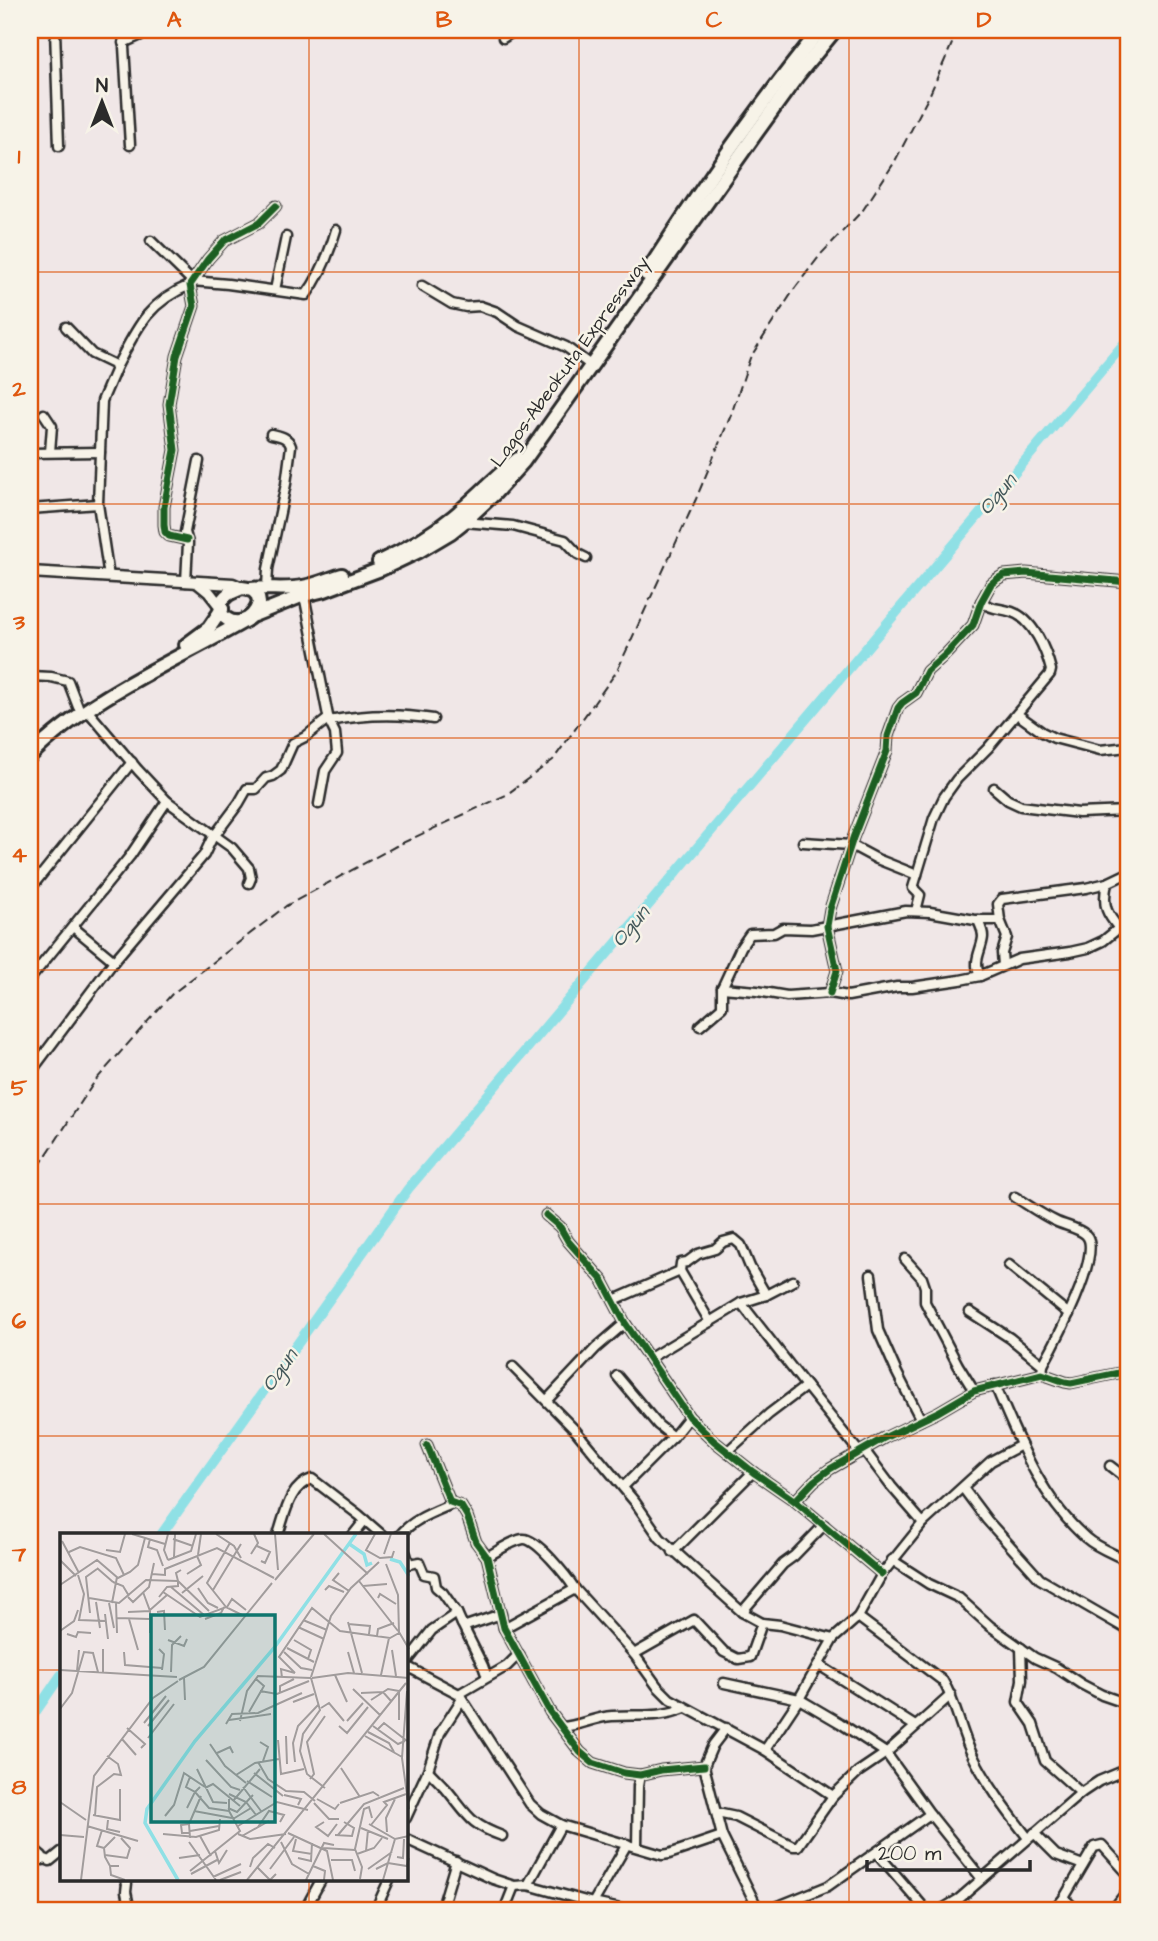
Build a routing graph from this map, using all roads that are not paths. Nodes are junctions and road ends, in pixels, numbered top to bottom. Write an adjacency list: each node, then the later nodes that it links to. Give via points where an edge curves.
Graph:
1 (55, 30): 11 (street)
2 (122, 30): 8 (street)
3 (152, 30): 8 (street)
4 (515, 30): 7 (street)
5 (821, 30): 9 (highway, Lagos-Abeokuta Expressway, via 774,89)
6 (835, 30): 9 (highway, Lagos-Abeokuta Expressway)
7 (503, 38)
8 (123, 43): 10 (street)
9 (751, 131): 12 (highway, Lagos-Abeokuta Expressway)
10 (131, 145)
11 (59, 146)
12 (735, 154): 21 (highway, Lagos-Abeokuta Expressway, via 678,225); 31 (highway, Lagos-Abeokuta Expressway, via 523,462)
13 (276, 205): 17 (street, via 259,223 224,242)
14 (335, 230): 19 (street, via 325,263 306,295)
15 (286, 237): 19 (street)
16 (151, 241): 17 (street)
17 (191, 283): 19 (street); 22 (street, via 146,314); 32 (street, via 194,306 177,356 169,404 175,450 164,507 165,532)
18 (422, 286): 21 (street, via 452,304 497,312)
19 (275, 290)
20 (66, 327): 22 (street, via 92,354)
21 (589, 364): 39 (highway, Lagos-Abeokuta Expressway, via 518,459 434,531 375,563 306,587)
22 (117, 366): 26 (street, via 102,401)
23 (44, 414): 25 (street, via 52,426)
24 (271, 434): 39 (street, via 285,438 291,446)
25 (50, 452): 26 (street); 27 (street)
26 (100, 452): 29 (street)
27 (30, 453)
28 (199, 461): 32 (street)
29 (98, 504): 30 (street); 35 (street)
30 (30, 509)
31 (464, 522): 33 (street, via 513,526 565,540); 41 (highway, Lagos-Abeokuta Expressway, via 400,561)
32 (187, 540): 36 (street)
33 (586, 558)
34 (30, 572): 35 (main road)
35 (109, 577): 36 (main road)
36 (186, 582): 37 (main road)
37 (198, 582): 40 (main road); 43 (main road)
38 (1128, 582): 42 (street, via 1004,575 991,584)
39 (267, 587): 40 (highway, Lagos-Abeokuta Expressway)
40 (246, 589): 43 (highway, via 225,596); 44 (highway, via 256,592 259,603)
41 (304, 595): 44 (highway, Lagos-Abeokuta Expressway); 49 (street)
42 (981, 601): 47 (street, via 1020,617 1035,633 1050,666 1050,674); 60 (street, via 973,625 898,708 887,751)
43 (221, 608): 44 (highway, via 232,622); 46 (highway, Lagos-Abeokuta Expressway, via 194,641)
44 (250, 617): 46 (highway, Lagos-Abeokuta Expressway)
45 (30, 676): 46 (street, via 68,681)
46 (82, 708): 50 (highway, Lagos-Abeokuta Expressway, via 58,720); 52 (highway, Lagos-Abeokuta Expressway); 53 (street)
47 (1017, 714): 51 (street, via 1054,738 1100,750); 62 (street, via 943,797)
48 (433, 719): 49 (street, via 376,714)
49 (329, 720): 56 (street, via 337,753 325,771); 58 (street, via 293,743 281,770 256,789 247,789)
50 (30, 745)
51 (1128, 747)
52 (30, 756)
53 (132, 762): 55 (street); 65 (street)
54 (994, 788): 57 (street, via 1021,806 1079,813)
55 (167, 801): 58 (street); 70 (street)
56 (319, 804)
57 (1128, 811)
58 (214, 835): 63 (street, via 249,868); 73 (street, via 204,855)
59 (803, 842): 60 (street)
60 (851, 845): 62 (street); 69 (street)
61 (1128, 873): 64 (street)
62 (917, 875): 66 (street, via 913,888 920,895)
63 (248, 883)
64 (1107, 883): 68 (street, via 1002,899 998,904); 71 (street, via 1105,909)
65 (30, 889)
66 (916, 911): 67 (street); 69 (street)
67 (978, 920): 68 (street); 75 (street, via 983,931 976,969)
68 (1000, 920): 74 (street, via 1007,937)
69 (827, 926): 77 (street, via 750,934); 78 (street, via 837,971)
70 (73, 927): 73 (street); 76 (street)
71 (1119, 928): 72 (street); 74 (street, via 1088,948)
72 (1128, 940)
73 (114, 961): 80 (street)
74 (1003, 965): 75 (street)
75 (980, 976): 78 (street, via 848,996)
76 (30, 979)
77 (722, 988): 78 (street, via 787,996); 79 (street, via 722,1007)
78 (830, 993)
79 (700, 1026)
80 (30, 1073)
81 (1015, 1197): 92 (street, via 1089,1239 1083,1280)
82 (546, 1215): 89 (street)
83 (905, 1259): 102 (street, via 922,1278 925,1302)
84 (1009, 1265): 92 (street)
85 (680, 1271): 88 (street, via 681,1263 734,1239); 89 (street); 93 (street)
86 (871, 1275): 105 (street, via 878,1330)
87 (793, 1281): 88 (street)
88 (766, 1295): 90 (street)
89 (614, 1300): 94 (street)
90 (741, 1303): 93 (street); 101 (street)
91 (970, 1312): 97 (street, via 1010,1338)
92 (1069, 1314): 97 (street)
93 (710, 1322): 95 (street)
94 (625, 1323): 95 (street); 103 (street)
95 (650, 1358): 104 (street)
96 (513, 1367): 103 (street)
97 (1043, 1369): 98 (street, via 1072,1383); 100 (street)
98 (1128, 1371)
99 (617, 1376): 106 (street)
100 (995, 1385): 102 (street); 108 (street)
101 (806, 1386): 109 (street); 110 (street)
102 (974, 1391): 105 (street)
103 (547, 1400): 114 (street)
104 (689, 1417): 106 (street); 109 (street)
105 (921, 1420): 110 (street)
106 (673, 1437): 114 (street)
107 (427, 1445): 117 (street)
108 (1021, 1445): 115 (street, via 991,1461); 129 (street, via 1064,1516 1088,1540)
109 (728, 1451): 112 (street)
110 (862, 1451): 116 (street, via 830,1469); 119 (street)
111 (1110, 1466): 113 (street)
112 (753, 1472): 116 (street); 125 (street)
113 (1128, 1480)
114 (623, 1487): 125 (street)
115 (963, 1488): 119 (street); 139 (street, via 1040,1579)
116 (795, 1501): 120 (street)
117 (450, 1502): 124 (street); 126 (street, via 461,1506)
118 (365, 1520): 121 (street, via 312,1479 292,1495); 122 (street); 123 (street)
119 (923, 1523): 127 (street)
120 (824, 1525): 130 (street); 132 (street)
121 (279, 1533)
122 (355, 1533)
123 (380, 1533)
124 (402, 1533)
125 (673, 1552): 132 (street)
126 (487, 1556): 131 (street, via 522,1539 532,1540); 134 (street)
127 (892, 1560): 130 (street); 141 (street, via 959,1598)
128 (408, 1561): 133 (street, via 419,1562 424,1574 434,1576 436,1587)
129 (1128, 1561)
130 (882, 1574): 135 (street)
131 (575, 1589): 138 (street); 143 (street)
132 (742, 1612): 136 (street)
133 (457, 1613): 137 (street); 144 (street, via 432,1630)
134 (501, 1614): 137 (street); 138 (street)
135 (858, 1617): 140 (street); 149 (street, via 943,1681)
136 (762, 1623): 140 (street); 143 (street, via 750,1657 738,1659 724,1652 694,1620)
137 (462, 1624): 147 (street)
138 (504, 1628): 142 (street)
139 (1128, 1630)
140 (833, 1639): 146 (street)
141 (1021, 1648): 152 (street, via 1102,1695); 163 (street, via 1018,1702 1033,1724 1045,1761)
142 (519, 1654): 147 (street); 155 (street)
143 (634, 1654): 153 (street, via 657,1686)
144 (408, 1661)
145 (408, 1665): 150 (street)
146 (820, 1665): 151 (street); 154 (street)
147 (487, 1677): 150 (street)
148 (724, 1683): 151 (street)
149 (951, 1695): 154 (street); 171 (street, via 971,1753 1000,1803)
150 (461, 1697): 161 (street, via 440,1733); 168 (street, via 530,1804)
151 (799, 1699): 157 (street); 158 (street)
152 (1128, 1704)
153 (685, 1708): 155 (street); 156 (street)
154 (915, 1726): 158 (street)
155 (562, 1727): 162 (street, via 593,1763)
156 (726, 1728): 157 (street); 159 (street)
157 (765, 1750): 164 (street)
158 (886, 1753): 164 (street); 167 (street)
159 (704, 1766): 162 (street); 165 (street)
160 (1128, 1769): 163 (street)
161 (428, 1770): 166 (street); 169 (street, via 472,1821)
162 (640, 1775): 175 (street)
163 (1081, 1793): 171 (street)
164 (833, 1796): 165 (street, via 797,1847 736,1817)
165 (717, 1813): 170 (street)
166 (408, 1814)
167 (930, 1814): 177 (street); 181 (street)
168 (561, 1825): 173 (street); 185 (street)
169 (502, 1836)
170 (722, 1836): 175 (street, via 662,1855); 190 (street)
171 (1031, 1836): 179 (street, via 1056,1855); 181 (street)
172 (408, 1840): 178 (street)
173 (626, 1843): 175 (street); 189 (street)
174 (30, 1846): 176 (street, via 43,1860 50,1861)
175 (637, 1847)
176 (60, 1853)
177 (877, 1853): 190 (street, via 828,1886); 197 (street)
178 (456, 1861): 186 (street); 194 (street)
179 (1083, 1865): 180 (street, via 1094,1846 1102,1845); 188 (street)
180 (1128, 1874)
181 (982, 1879): 198 (street)
182 (127, 1882): 191 (street)
183 (320, 1882): 192 (street)
184 (388, 1882): 193 (street)
185 (528, 1885): 186 (street); 189 (street)
186 (514, 1886): 195 (street)
187 (1128, 1890): 201 (street)
188 (1064, 1898): 199 (street); 200 (street)
189 (593, 1903): 196 (street)
190 (759, 1910)
191 (130, 1911)
192 (304, 1911)
193 (375, 1911)
194 (440, 1911)
195 (504, 1911)
196 (630, 1911)
197 (927, 1911)
198 (939, 1911)
199 (1053, 1911)
200 (1077, 1911)
201 (1112, 1911)

